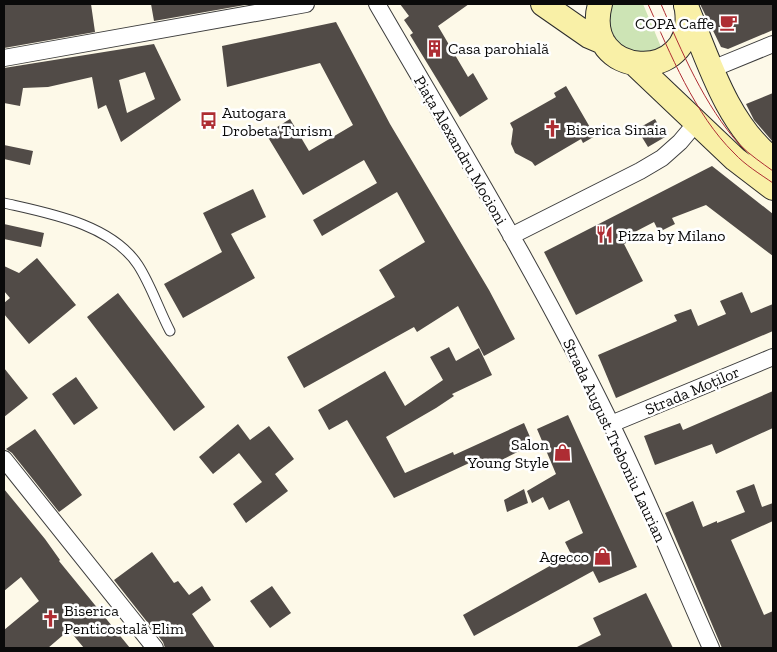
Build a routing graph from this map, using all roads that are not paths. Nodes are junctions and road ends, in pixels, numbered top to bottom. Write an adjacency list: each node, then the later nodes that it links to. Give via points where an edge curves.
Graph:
1 (306, 4): 8 (street)
2 (377, 4): 15 (street, Piața Alexandru Mocioni)
3 (543, 4): 6 (main road)
4 (600, 4): 6 (main road, via 598,29)
5 (686, 5): 9 (main road, via 686,34 679,46 660,61); 10 (main road)
6 (603, 42): 9 (main road, via 623,61)
7 (773, 44): 10 (street)
8 (4, 58)
9 (636, 65): 11 (main road)
10 (712, 69): 12 (main road, via 744,131)
11 (696, 123): 13 (main road); 15 (street, Piața Alexandru Mocioni, via 662,158)
12 (773, 160)
13 (773, 188)
14 (4, 203): 16 (lane, via 56,214 116,243 137,264)
15 (511, 236): 18 (street, Strada August Treboniu Laurian)
16 (170, 331)
17 (773, 357): 18 (street, Strada Moților)
18 (611, 424): 21 (street, Strada August Treboniu Laurian)
19 (4, 459): 20 (street)
20 (155, 648)
21 (711, 648)

